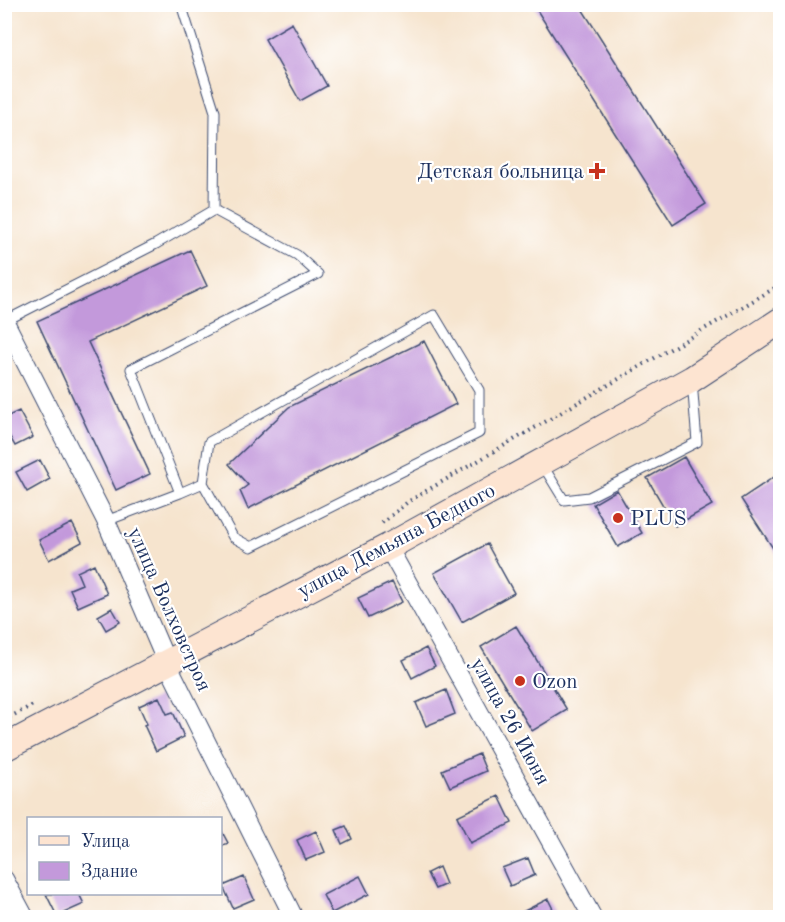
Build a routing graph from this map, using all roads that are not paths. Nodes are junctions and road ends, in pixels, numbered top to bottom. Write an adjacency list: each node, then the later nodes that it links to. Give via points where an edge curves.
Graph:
1 (181, 4): 2 (lane, via 215,112)
2 (214, 210): 3 (lane, via 156,244); 8 (lane, via 297,255 318,274 131,369)
3 (5, 320): 9 (street, улица Волховстроя)
4 (780, 321): 5 (main road, улица Демьяна Бедного)
5 (692, 379): 6 (main road, улица Демьяна Бедного); 6 (lane, via 697,442 589,497 564,500)
6 (541, 462): 10 (main road, улица Демьяна Бедного)
7 (202, 483): 7 (lane, via 234,537 251,547 479,433 479,390 435,315 209,442); 8 (lane)
8 (180, 494): 9 (lane)
9 (106, 521): 11 (street, улица Волховстроя)
10 (381, 538): 11 (main road, улица Демьяна Бедного); 16 (street, улица 26 Июня)
11 (166, 661): 12 (main road, улица Демьяна Бедного); 15 (street, улица Волховстроя)
12 (4, 748)
13 (4, 879): 14 (street)
14 (25, 918)
15 (294, 918)
16 (593, 918)

